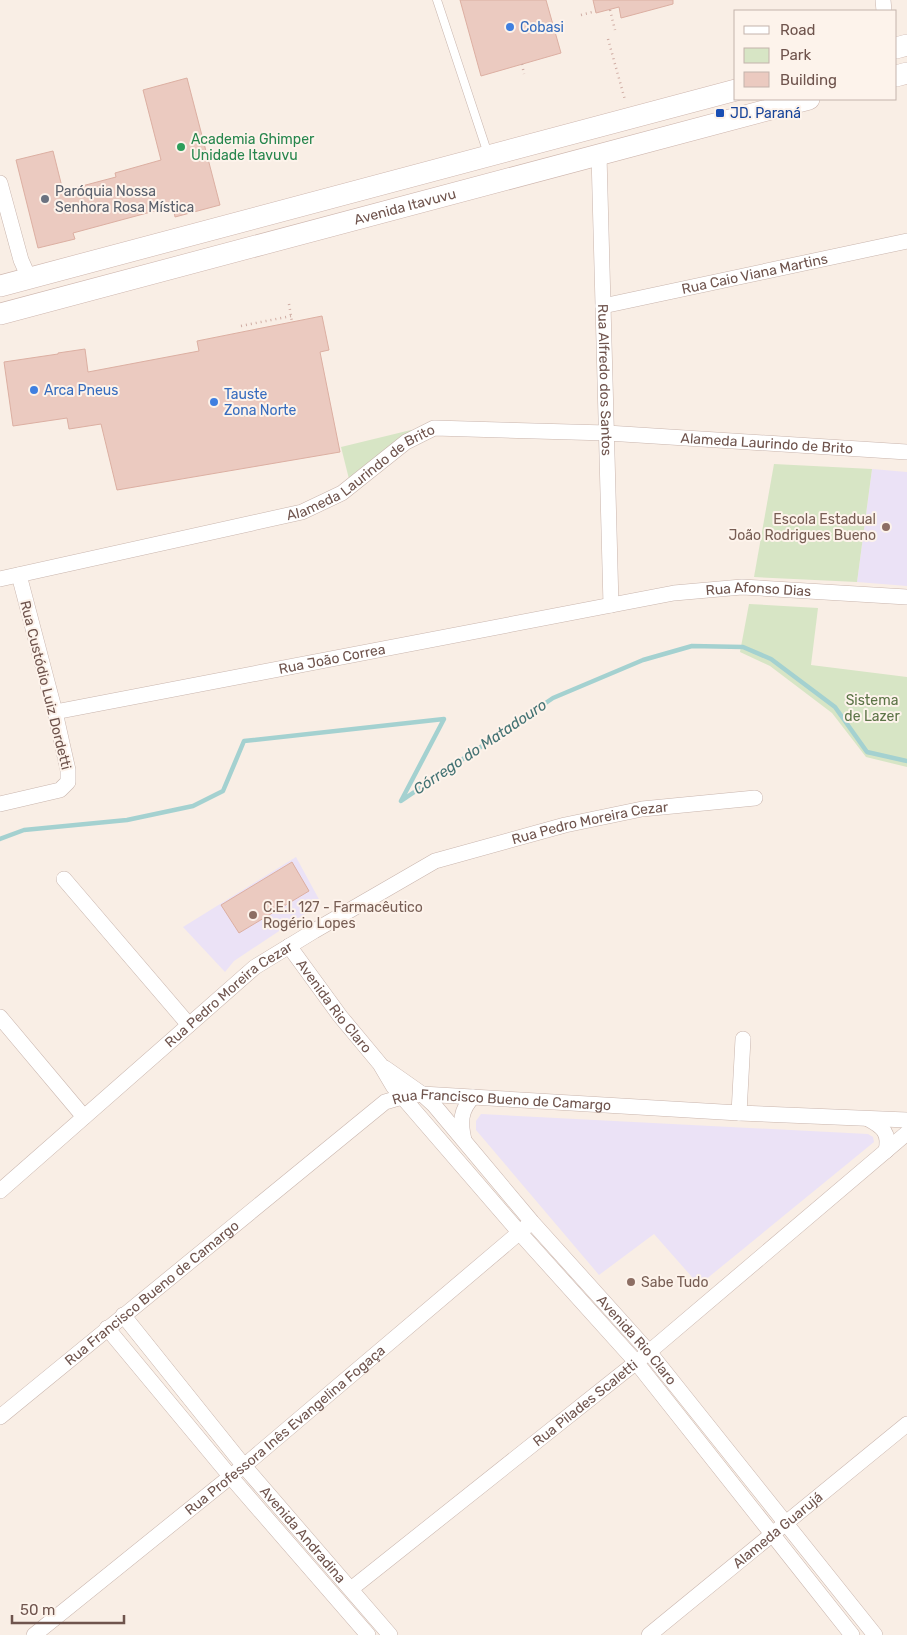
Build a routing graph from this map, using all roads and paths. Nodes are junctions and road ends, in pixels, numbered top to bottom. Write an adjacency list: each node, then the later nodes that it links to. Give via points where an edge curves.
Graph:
1 (437, 0): 13 (lane)
2 (596, 10): 4 (path)
3 (610, 10): 5 (path)
4 (581, 15)
5 (615, 30)
6 (608, 39): 11 (path)
7 (522, 64): 8 (path)
8 (524, 74)
9 (734, 91): 11 (main road, Avenida Itavuvu)
10 (805, 100): 12 (main road, Avenida Itavuvu)
11 (631, 118): 13 (main road, Avenida Itavuvu)
12 (600, 155): 18 (main road, Avenida Itavuvu); 20 (street, Rua Alfredo dos Santos)
13 (488, 156): 16 (main road, Avenida Itavuvu)
14 (0, 184): 16 (street)
15 (907, 241): 20 (street, Rua Caio Viana Martins)
16 (29, 278): 17 (main road, Avenida Itavuvu); 18 (main road)
17 (0, 286)
18 (60, 298): 21 (main road, Avenida Itavuvu)
19 (289, 304): 22 (path)
20 (603, 306): 25 (street, Rua Alfredo dos Santos)
21 (0, 314)
22 (291, 316): 23 (path); 24 (path)
23 (292, 322)
24 (241, 326)
25 (607, 433): 26 (street, Alameda Laurindo de Brito); 27 (street, Alameda Laurindo de Brito, via 434,428 406,442 342,492 302,512); 30 (street, Rua Alfredo dos Santos)
26 (907, 452)
27 (19, 575): 28 (street, Alameda Laurindo de Brito); 31 (street, Rua Custódio Luiz Dordetti)
28 (0, 579)
29 (907, 597): 30 (street, Rua Afonso Dias, via 742,587 674,593)
30 (611, 605): 31 (street, Rua João Correa)
31 (55, 712): 33 (street, Rua Custódio Luiz Dordetti, via 68,782 60,790)
32 (755, 798): 35 (street, Rua Pedro Moreira Cezar, via 642,809 565,825 435,861)
33 (0, 804)
34 (64, 879): 37 (street)
35 (289, 946): 37 (street, Rua Pedro Moreira Cezar, via 255,967); 39 (street, Avenida Rio Claro)
36 (0, 1017): 44 (street)
37 (189, 1025): 44 (street, Rua Pedro Moreira Cezar)
38 (743, 1039): 43 (street)
39 (380, 1064): 40 (street, Avenida Rio Claro); 41 (street, Avenida Rio Claro)
40 (422, 1094): 41 (street, Rua Francisco Bueno de Camargo); 42 (street, Rua Francisco Bueno de Camargo); 48 (street, Avenida Rio Claro)
41 (402, 1097): 52 (street, Avenida Rio Claro); 53 (street, Rua Francisco Bueno de Camargo, via 385,1102)
42 (473, 1097): 43 (street, Rua Francisco Bueno de Camargo); 48 (street, via 462,1117)
43 (739, 1113): 45 (street, Rua Francisco Bueno de Camargo)
44 (84, 1117): 50 (street, Rua Pedro Moreira Cezar)
45 (866, 1119): 46 (street, Rua Francisco Bueno de Camargo); 49 (street, via 885,1132 888,1138)
46 (907, 1120)
47 (907, 1133): 49 (street, Rua Pilades Scaletti)
48 (464, 1140): 51 (street, Avenida Rio Claro)
49 (886, 1151): 55 (street, Rua Pilades Scaletti)
50 (0, 1190)
51 (532, 1222): 52 (street, Rua Professora Inês Evangelina Fogaça); 55 (street, Avenida Rio Claro)
52 (519, 1232): 56 (street, Avenida Rio Claro); 59 (street, Rua Professora Inês Evangelina Fogaça)
53 (123, 1315): 54 (street, Rua Francisco Bueno de Camargo); 59 (street, Avenida Andradina)
54 (107, 1328): 57 (street, Rua Francisco Bueno de Camargo); 60 (street, Avenida Andradina)
55 (649, 1352): 56 (street, Rua Pilades Scaletti); 61 (street, Avenida Rio Claro)
56 (636, 1362): 62 (street, Avenida Rio Claro); 63 (street, Rua Pilades Scaletti)
57 (0, 1417)
58 (907, 1424): 61 (street, Alameda Guarujá)
59 (244, 1466): 60 (street, Rua Professora Inês Evangelina Fogaça); 63 (street, Avenida Andradina)
60 (230, 1476): 64 (street, Rua Professora Inês Evangelina Fogaça); 65 (street, Avenida Andradina)
61 (787, 1523): 62 (street, Alameda Guarujá); 69 (street, Avenida Rio Claro)
62 (773, 1534): 67 (street, Alameda Guarujá); 68 (street, Avenida Rio Claro)
63 (351, 1589): 66 (street, Avenida Andradina)
64 (34, 1635)
65 (368, 1635)
66 (390, 1635)
67 (649, 1635)
68 (852, 1635)
69 (875, 1635)

